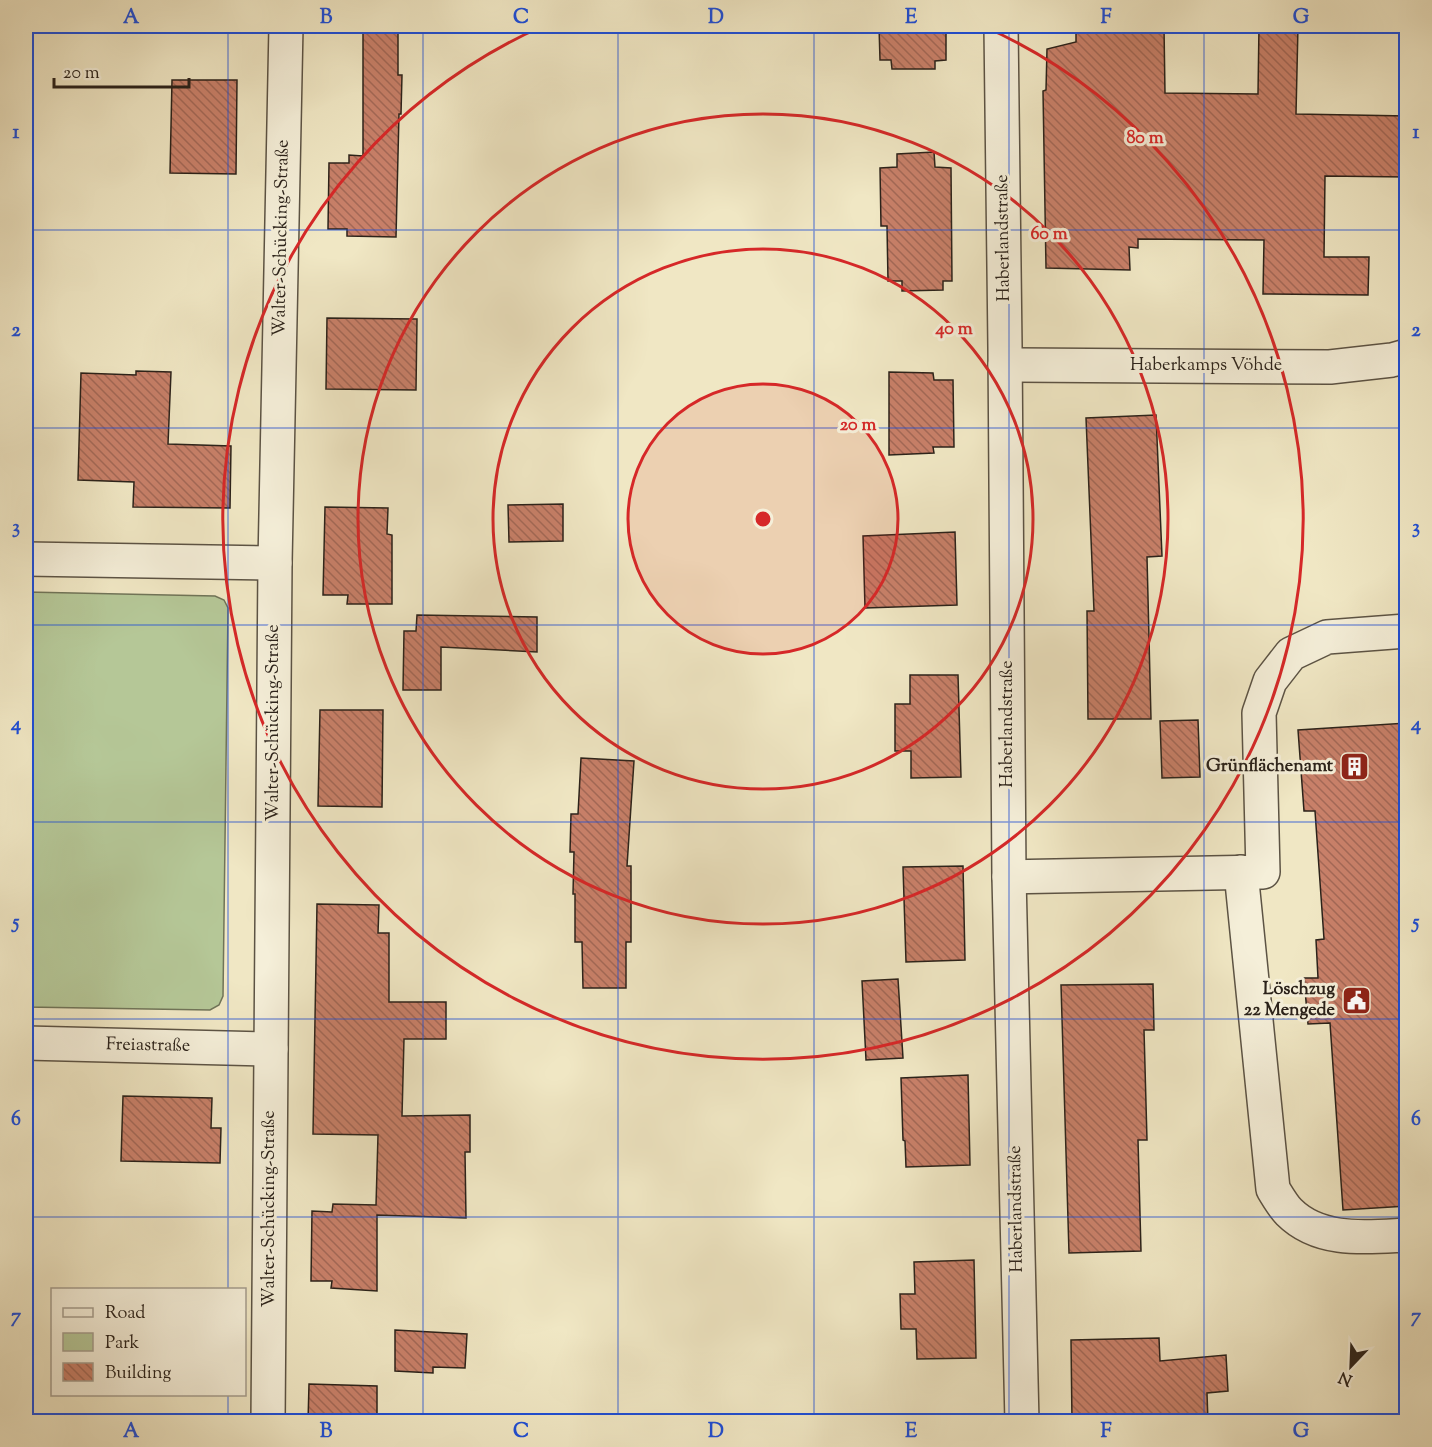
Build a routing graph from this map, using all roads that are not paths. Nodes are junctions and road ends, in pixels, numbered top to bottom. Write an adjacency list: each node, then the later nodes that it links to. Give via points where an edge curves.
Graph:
1 (286, 26): 6 (street, Walter-Schücking-Straße)
2 (1001, 26): 4 (street, Haberlandstraße)
3 (1407, 356): 4 (street, Haberkamps Vöhde, via 1330,367)
4 (1005, 365): 9 (street, Haberlandstraße)
5 (26, 559): 6 (street)
6 (275, 563): 11 (street, Walter-Schücking-Straße)
7 (1407, 631): 8 (street, via 1327,637 1291,654 1270,681 1259,713 1263,872)
8 (1241, 872): 9 (street); 12 (street, via 1273,1189 1289,1212 1314,1229 1353,1237)
9 (1009, 877): 14 (street, Haberlandstraße)
10 (26, 1043): 11 (street, Freiastraße)
11 (271, 1049): 13 (street, Walter-Schücking-Straße)
12 (1407, 1235)
13 (268, 1422)
14 (1022, 1422)

